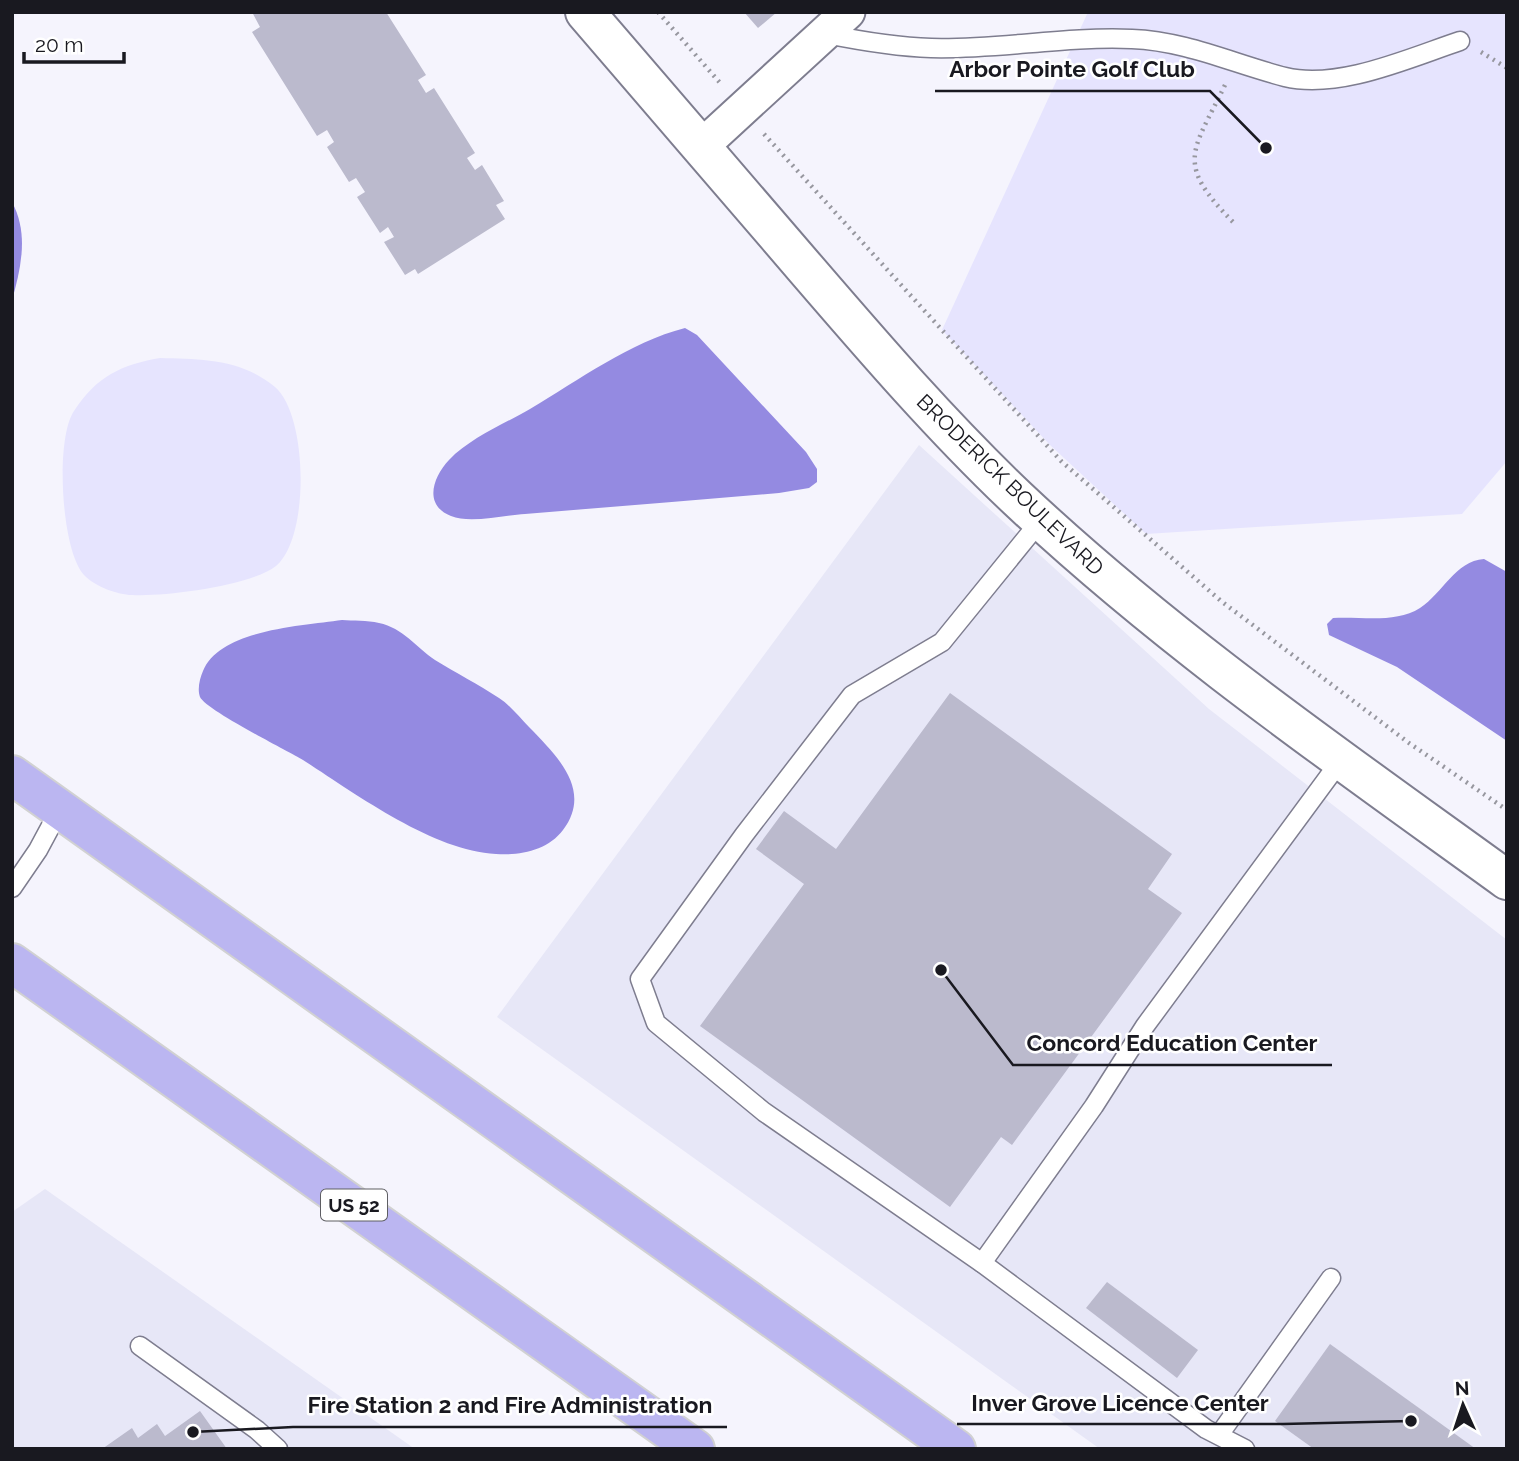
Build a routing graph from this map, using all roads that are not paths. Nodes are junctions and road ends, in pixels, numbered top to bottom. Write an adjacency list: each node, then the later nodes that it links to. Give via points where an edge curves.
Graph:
1 (585, 12): 4 (street, BRODERICK BOULEVARD)
2 (837, 23): 3 (lane, via 878,44 932,48 1134,39 1204,50 1286,77 1346,76 1389,67); 4 (street)
3 (1460, 41)
4 (701, 147): 5 (street, BRODERICK BOULEVARD, via 944,426)
5 (1041, 520): 6 (street, BRODERICK BOULEVARD, via 1168,628); 12 (lane, via 943,642 852,695 640,979 656,1023 764,1112)
6 (1341, 760): 9 (street, BRODERICK BOULEVARD); 12 (lane, via 1144,1026 1094,1106)
7 (12, 775): 8 (highway)
8 (60, 809): 10 (lane); 18 (highway)
9 (1507, 880)
10 (12, 888)
11 (12, 963): 17 (highway, US 52)
12 (982, 1263): 15 (lane)
13 (1331, 1278): 15 (lane)
14 (140, 1346): 16 (lane)
15 (1219, 1435): 19 (lane)
16 (278, 1449)
17 (695, 1449)
18 (956, 1449)
19 (1245, 1449)

